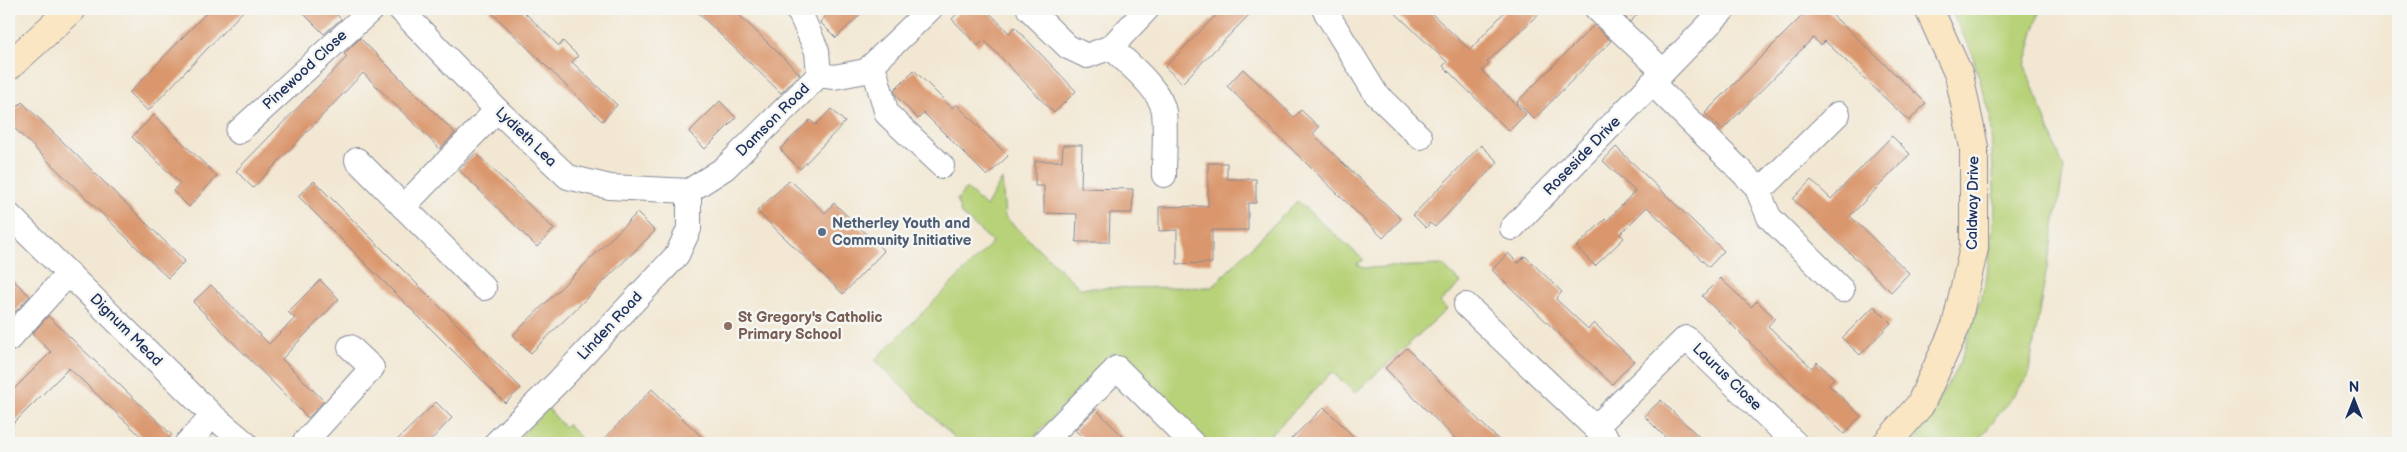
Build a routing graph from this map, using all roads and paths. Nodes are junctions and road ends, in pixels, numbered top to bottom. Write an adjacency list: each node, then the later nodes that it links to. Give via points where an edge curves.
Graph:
1 (72, 9): 14 (street)
2 (372, 9): 19 (street, Pinewood Close)
3 (400, 9): 17 (street, Lydieth Lea)
4 (796, 9): 15 (street, via 817,51)
5 (930, 9): 13 (street, Damson Road)
6 (1029, 9): 12 (street, via 1078,53 1086,56)
7 (1147, 9): 12 (street)
8 (1324, 9): 20 (street, via 1376,94)
9 (1597, 9): 16 (street)
10 (1724, 9): 16 (street, Roseside Drive)
11 (1929, 9): 44 (street, Caldway Drive, via 1959,75 1974,148 1974,248 1956,326 1920,404)
12 (1110, 47): 23 (street, via 1158,96 1164,111)
13 (873, 65): 15 (street, Damson Road, via 857,74); 22 (street, via 887,114)
14 (9, 66)
15 (819, 75): 25 (street, Damson Road, via 725,168)
16 (1657, 77): 24 (street); 28 (street, Roseside Drive)
17 (497, 110): 25 (street, Lydieth Lea, via 568,177 610,187); 26 (street)
18 (1838, 114): 24 (street, via 1766,185)
19 (238, 132)
20 (1420, 137)
21 (357, 160): 26 (street)
22 (942, 166)
23 (1164, 175)
24 (1756, 186): 31 (street, via 1769,217)
25 (689, 191): 40 (street, Linden Road, via 689,229 677,254 559,381)
26 (403, 206): 30 (street)
27 (9, 215): 29 (street, Dignum Mead)
28 (1512, 228)
29 (69, 273): 33 (street); 35 (street, Dignum Mead)
30 (484, 288)
31 (1842, 290)
32 (1466, 305): 36 (street, Laurus Close)
33 (9, 339)
34 (350, 347): 39 (street, via 372,368)
35 (213, 416): 37 (street); 38 (street, Dignum Mead)
36 (1603, 436): 43 (street, Laurus Close, via 1686,338)
37 (187, 443)
38 (245, 443)
39 (304, 443)
40 (496, 443)
41 (1043, 443): 42 (street, via 1117,368)
42 (1192, 443)
43 (1795, 443)
44 (1887, 443)

